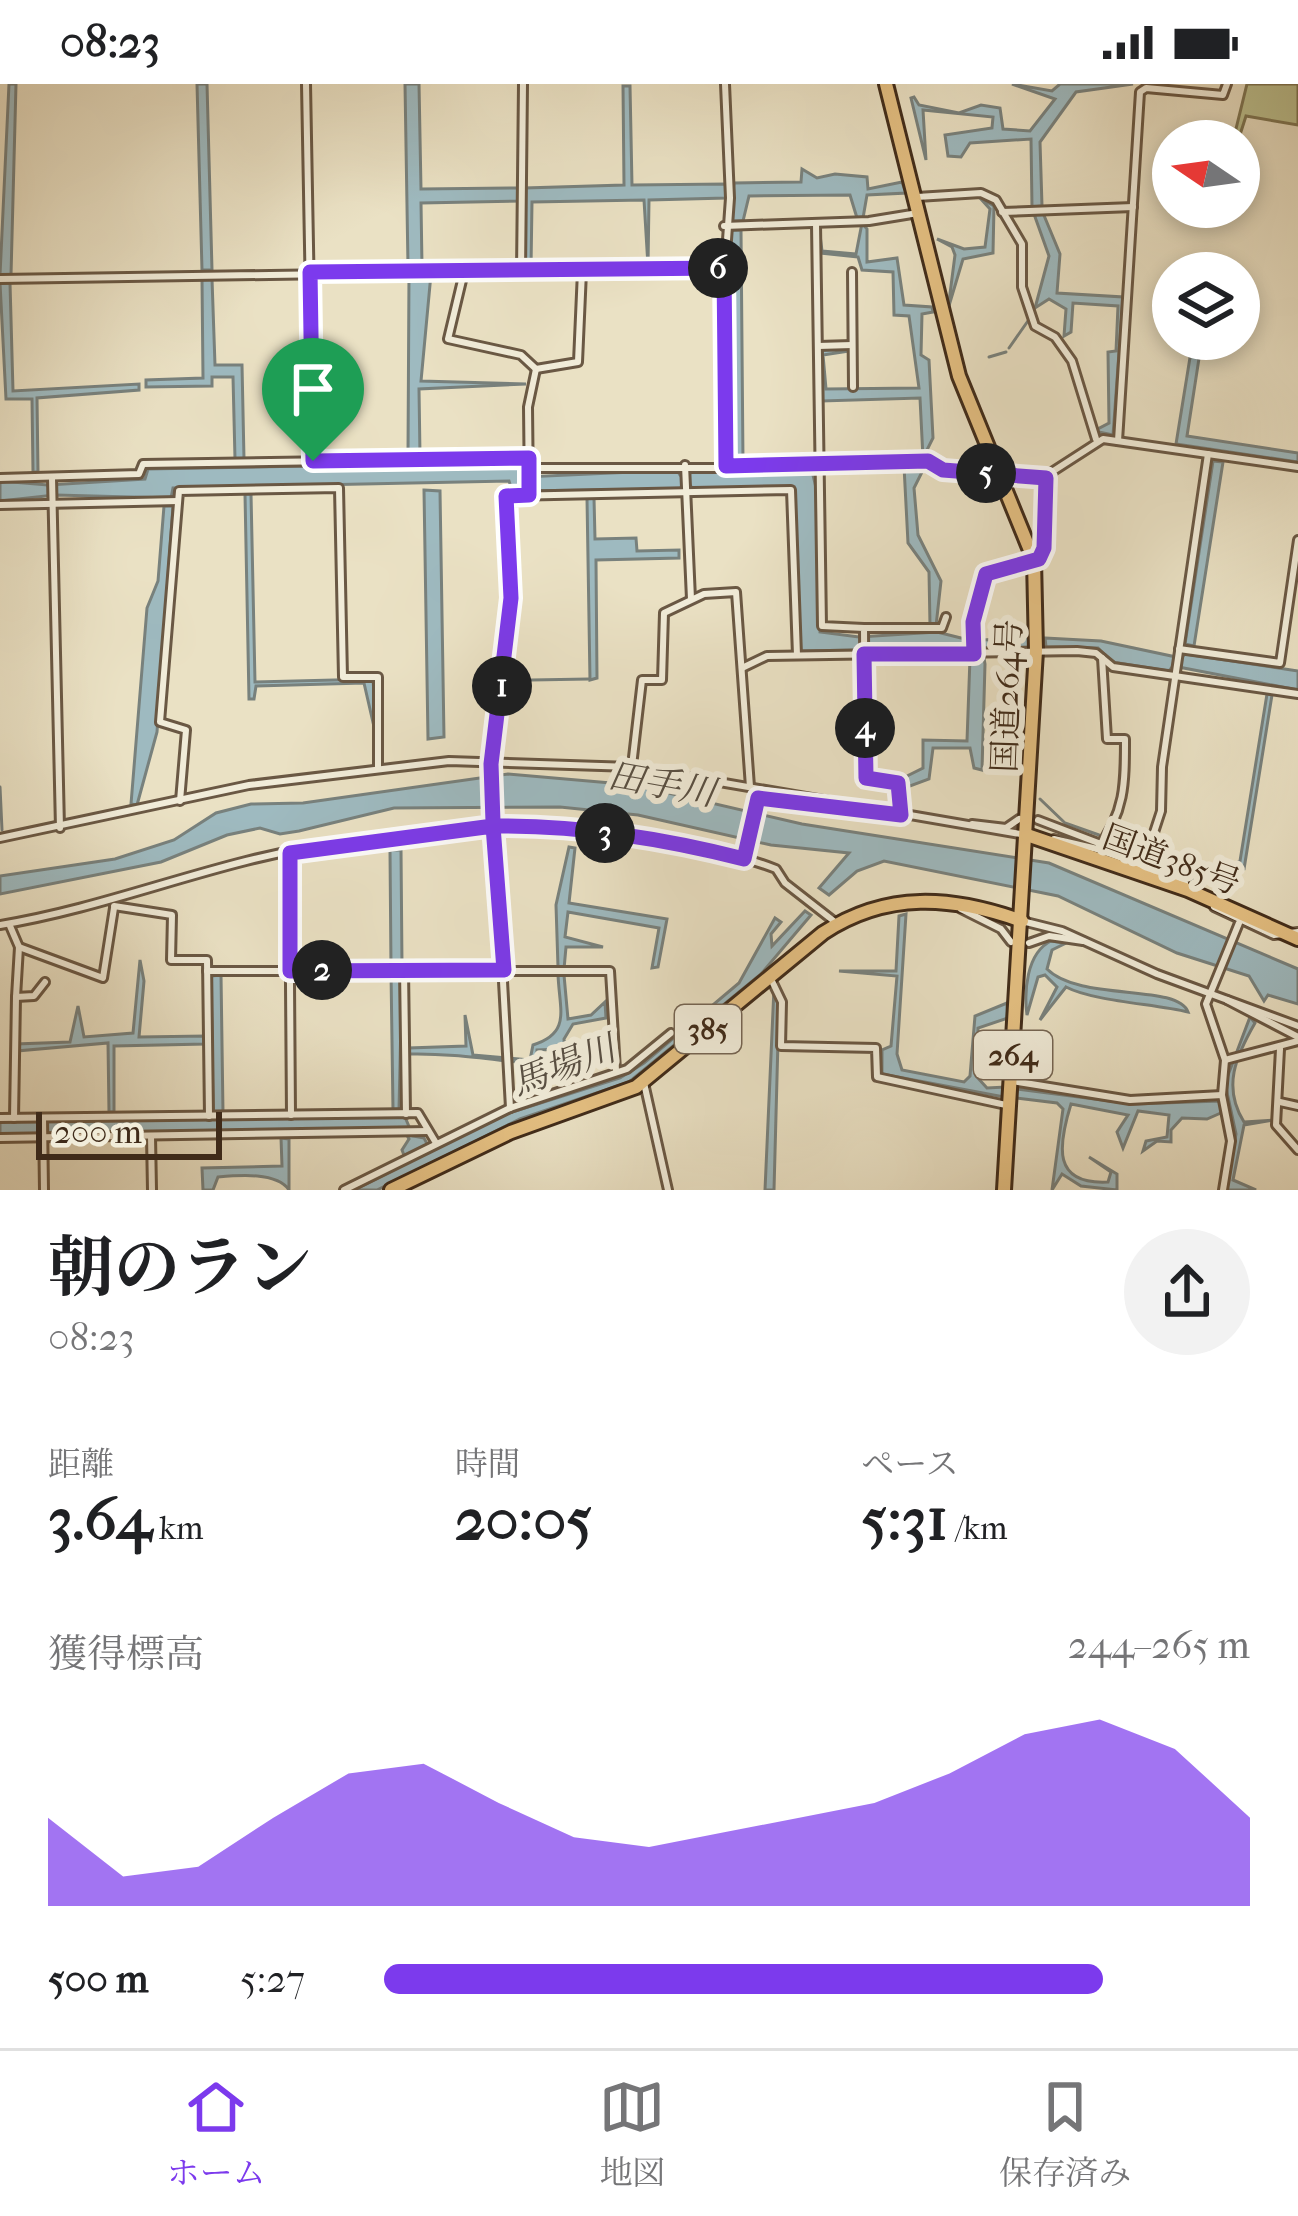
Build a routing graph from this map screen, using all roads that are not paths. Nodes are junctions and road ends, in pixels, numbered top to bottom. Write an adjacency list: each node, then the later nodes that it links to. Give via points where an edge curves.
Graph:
1 (306, 84): 14 (street)
2 (523, 84): 16 (street)
3 (725, 84): 11 (street)
4 (886, 84): 6 (highway, 国道264号 / 264)
5 (1227, 84): 7 (street, via 1223,95 1142,88)
6 (917, 197): 8 (highway, 国道264号 / 264); 9 (street, via 981,193)
7 (1133, 208): 9 (street); 24 (street)
8 (921, 212): 10 (street); 33 (highway, 国道264号 / 264, via 952,353)
9 (1002, 212): 23 (street, via 1024,253 1022,287 1036,326 1072,361)
10 (816, 224): 11 (street); 20 (street)
11 (724, 226): 12 (street)
12 (724, 268): 13 (street); 28 (street)
13 (582, 271): 16 (street); 21 (street, via 578,362)
14 (310, 272): 15 (street); 18 (street); 27 (street)
15 (464, 272): 16 (street); 21 (street, via 448,339 520,355)
16 (521, 272)
17 (852, 272): 19 (street)
18 (0, 279)
19 (852, 345): 20 (street); 22 (street)
20 (818, 346): 30 (street)
21 (536, 369): 26 (street)
22 (853, 387)
23 (1096, 440): 24 (street); 35 (street)
24 (1118, 441): 25 (street)
25 (1208, 454): 29 (street); 50 (street)
26 (529, 458): 27 (street); 32 (street)
27 (313, 461): 36 (street, via 142,464 139,474)
28 (726, 466): 30 (street); 31 (street)
29 (1298, 466)
30 (820, 468): 33 (street, via 928,461); 46 (street, via 822,626)
31 (685, 469): 32 (street); 37 (street)
32 (529, 472): 38 (street)
33 (1001, 477): 35 (street); 43 (highway, 国道264号 / 264)
34 (0, 478): 36 (street)
35 (1046, 478): 43 (street, via 1044,548)
36 (52, 480): 39 (street)
37 (686, 489): 38 (street); 44 (street); 51 (street, via 793,491)
38 (529, 492): 56 (street, via 506,496 511,598)
39 (52, 500): 40 (street); 41 (street); 67 (street)
40 (178, 500): 57 (street, via 178,491 339,488 343,677 378,677); 60 (street, via 160,722 185,730)
41 (0, 505)
42 (1298, 540): 50 (street, via 1280,663)
43 (1034, 560): 47 (highway, 国道264号 / 264); 49 (street, via 986,574)
44 (691, 598): 53 (street, via 738,594); 58 (street, via 688,607 664,614 662,680 642,680)
45 (946, 617): 46 (street, via 942,628)
46 (864, 631): 48 (street)
47 (1036, 651): 49 (street); 52 (street); 69 (highway, 国道264号 / 264)
48 (864, 652): 49 (street); 51 (street); 62 (street, via 866,778 898,783)
49 (974, 652)
50 (1178, 653): 54 (street)
51 (797, 656): 53 (street, via 767,656)
52 (1102, 658): 54 (street, via 1113,667); 71 (street, via 1107,739 1125,739 1126,792)
53 (742, 668): 59 (street)
54 (1175, 672): 55 (street); 74 (street, via 1160,811)
55 (1298, 694)
56 (491, 766): 57 (street); 58 (street); 65 (street)
57 (378, 767): 60 (street)
58 (632, 767): 59 (street)
59 (750, 787): 61 (street)
60 (180, 801): 67 (street)
61 (824, 802): 62 (street); 73 (street, via 757,800)
62 (901, 815): 66 (street)
63 (1018, 819): 66 (street, via 1006,828)
64 (1038, 820): 71 (street)
65 (493, 824): 72 (street); 73 (street); 89 (street)
66 (965, 824): 69 (street)
67 (60, 828): 68 (street)
68 (0, 838)
69 (1027, 839): 70 (highway, 国道385号); 79 (highway, 国道264号 / 264)
70 (1049, 840): 71 (street); 75 (highway, 国道385号)
71 (1099, 847): 74 (street)
72 (290, 853): 78 (street); 91 (street)
73 (744, 857): 81 (street, via 776,869)
74 (1143, 866): 75 (street)
75 (1189, 890): 76 (highway, 国道385号)
76 (1204, 897): 82 (street); 83 (highway, 国道385号)
77 (956, 902): 79 (highway, 385); 81 (highway, 385, via 902,901); 85 (street)
78 (112, 905): 80 (street); 87 (street, via 103,978); 90 (street, via 172,915 171,960 207,960)
79 (1022, 915): 84 (street); 104 (highway, 国道264号 / 264)
80 (2, 924): 87 (street, via 14,927)
81 (837, 924): 92 (highway, 385)
82 (1238, 926): 83 (street); 94 (street)
83 (1296, 936)
84 (1084, 941): 86 (street, via 1049,936); 94 (street)
85 (1011, 942)
86 (1029, 944)
87 (19, 947): 96 (street)
88 (404, 969): 89 (street); 91 (street); 111 (street)
89 (504, 970): 102 (street, via 610,971); 110 (street)
90 (207, 971): 91 (street); 113 (street)
91 (290, 971): 112 (street)
92 (770, 978): 105 (highway, 385); 108 (street, via 782,1002 781,1046 876,1048 877,1077)
93 (45, 982): 96 (street, via 34,996)
94 (1210, 988): 95 (street); 101 (street, via 1208,1010)
95 (1219, 994): 97 (street); 99 (street)
96 (16, 997): 115 (street)
97 (1298, 1026)
98 (671, 1034): 103 (street)
99 (1298, 1039): 100 (street)
100 (1280, 1049): 101 (street); 107 (street)
101 (1231, 1058): 106 (street)
102 (616, 1070): 103 (street); 110 (street)
103 (627, 1070): 105 (street)
104 (1012, 1081): 106 (street, via 1130,1100); 108 (highway, 国道264号 / 264)
105 (638, 1083): 126 (highway, 385); 127 (street)
106 (1222, 1095): 129 (street, via 1231,1141)
107 (1280, 1102): 109 (street); 121 (street, via 1279,1133)
108 (1010, 1106): 128 (highway, 国道264号 / 264)
109 (1298, 1106)
110 (510, 1108): 120 (street)
111 (406, 1114): 112 (street); 117 (street, via 423,1116)
112 (291, 1115): 113 (street)
113 (209, 1116): 116 (street)
114 (0, 1118): 115 (street)
115 (14, 1118): 116 (street)
116 (43, 1127): 118 (street); 119 (street); 123 (street)
117 (430, 1131): 118 (street); 120 (street)
118 (151, 1136): 124 (street)
119 (0, 1138)
120 (433, 1145): 122 (street)
121 (1298, 1150)
122 (364, 1184): 125 (street)
123 (44, 1190)
124 (152, 1190)
125 (344, 1190)
126 (391, 1190)
127 (668, 1190)
128 (1004, 1190)
129 (1223, 1190)

